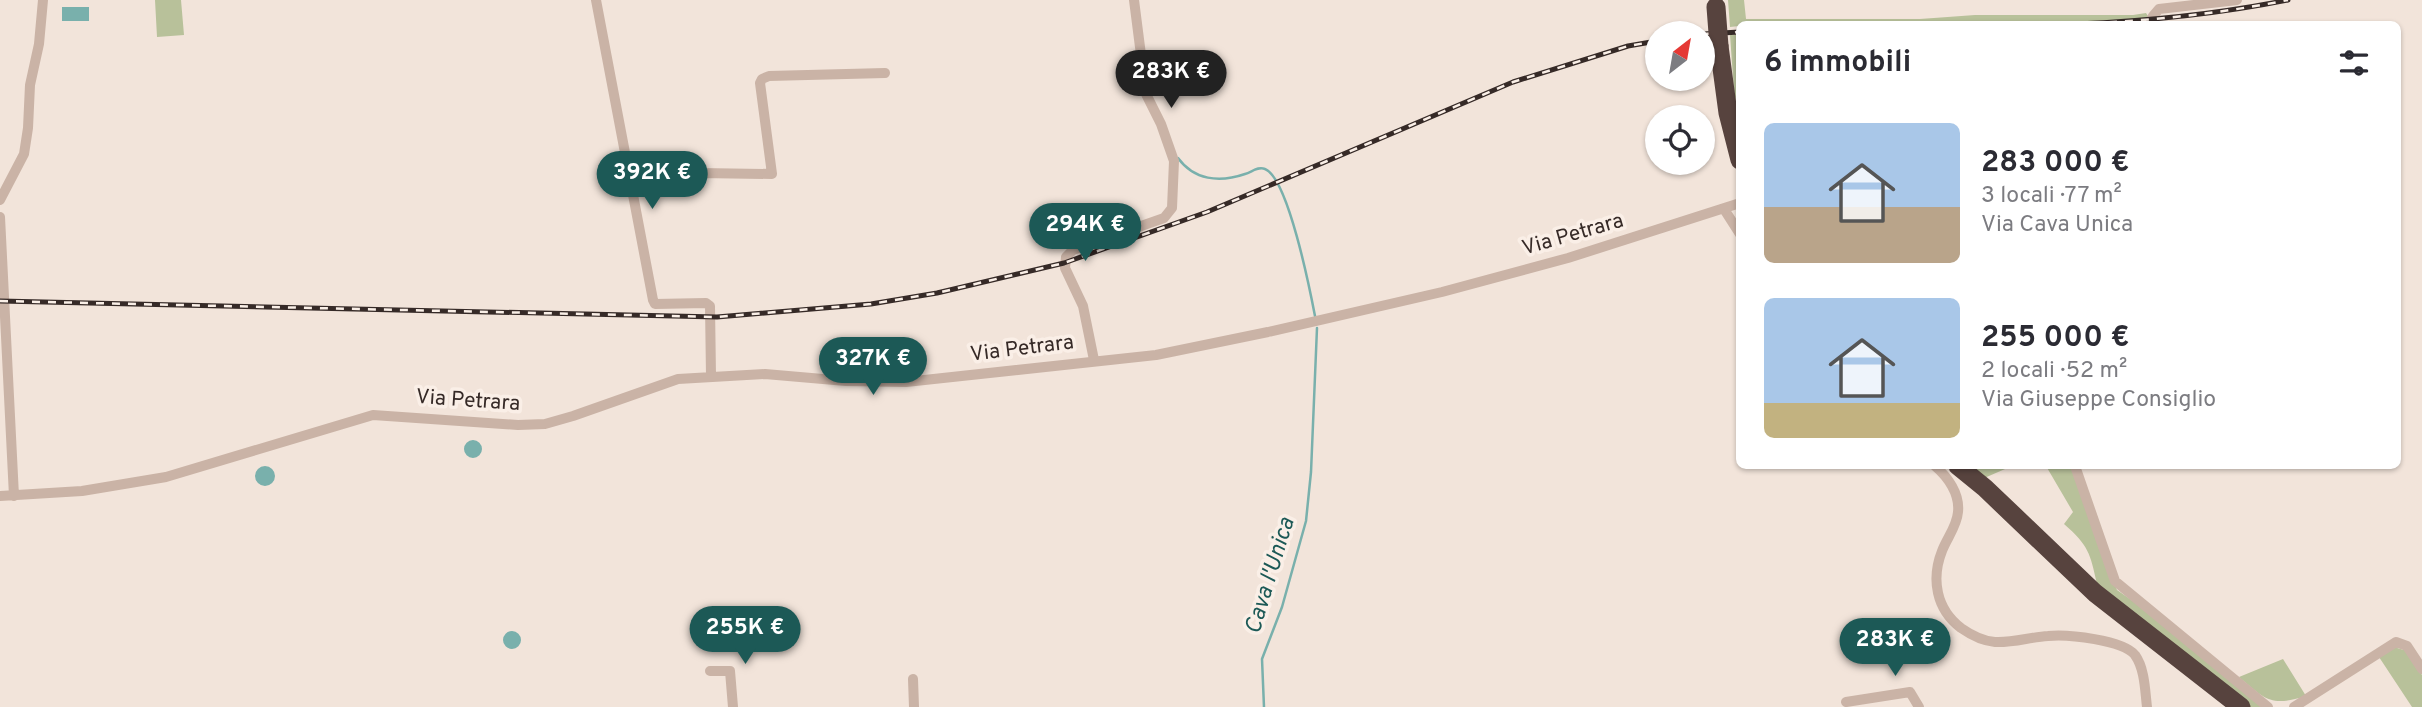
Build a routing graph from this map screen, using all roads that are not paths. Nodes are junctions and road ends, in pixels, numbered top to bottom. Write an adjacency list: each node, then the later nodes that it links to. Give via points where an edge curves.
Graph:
1 (43, 0): 10 (street, via 24,154)
2 (596, 0): 9 (street)
3 (1134, 0): 15 (street, via 1146,94 1174,161 1172,208 1164,218 1073,250 1066,257 1065,268 1083,306)
4 (2236, 0): 6 (street, via 2159,9)
5 (1716, 4): 8 (highway, bridge, via 1725,92)
6 (2150, 21)
7 (885, 73): 9 (street, via 762,79 772,174 700,173)
8 (1736, 142)
9 (630, 181): 16 (street, via 655,304 710,306)
10 (0, 200)
11 (1736, 204): 12 (street, Via Petrara)
12 (1724, 209): 14 (street); 15 (street, Via Petrara, via 1442,292 1156,355)
13 (0, 217): 22 (street)
14 (1736, 228)
15 (1094, 360): 16 (street, Via Petrara, via 906,382 765,374)
16 (711, 376): 22 (street, Via Petrara, via 678,379 545,424 373,415 166,477)
17 (1938, 469): 30 (street, via 1949,481 1959,510 1937,571 1938,600 1952,620 1973,636 1994,642 2049,635 2127,648 2138,661)
18 (1960, 469): 31 (highway, via 2007,527 2044,562)
19 (1961, 469): 32 (highway, via 2095,593)
20 (2077, 469): 33 (street, via 2115,581)
21 (0, 496): 22 (street, Via Petrara)
22 (14, 496)
23 (2422, 669): 34 (street, via 2407,646 2396,642)
24 (710, 671): 27 (street, via 730,671)
25 (913, 679): 28 (street)
26 (1846, 702): 29 (street, via 1910,692)
27 (733, 707)
28 (914, 707)
29 (1919, 707)
30 (2147, 707)
31 (2230, 707)
32 (2241, 707)
33 (2268, 707)
34 (2294, 707)

